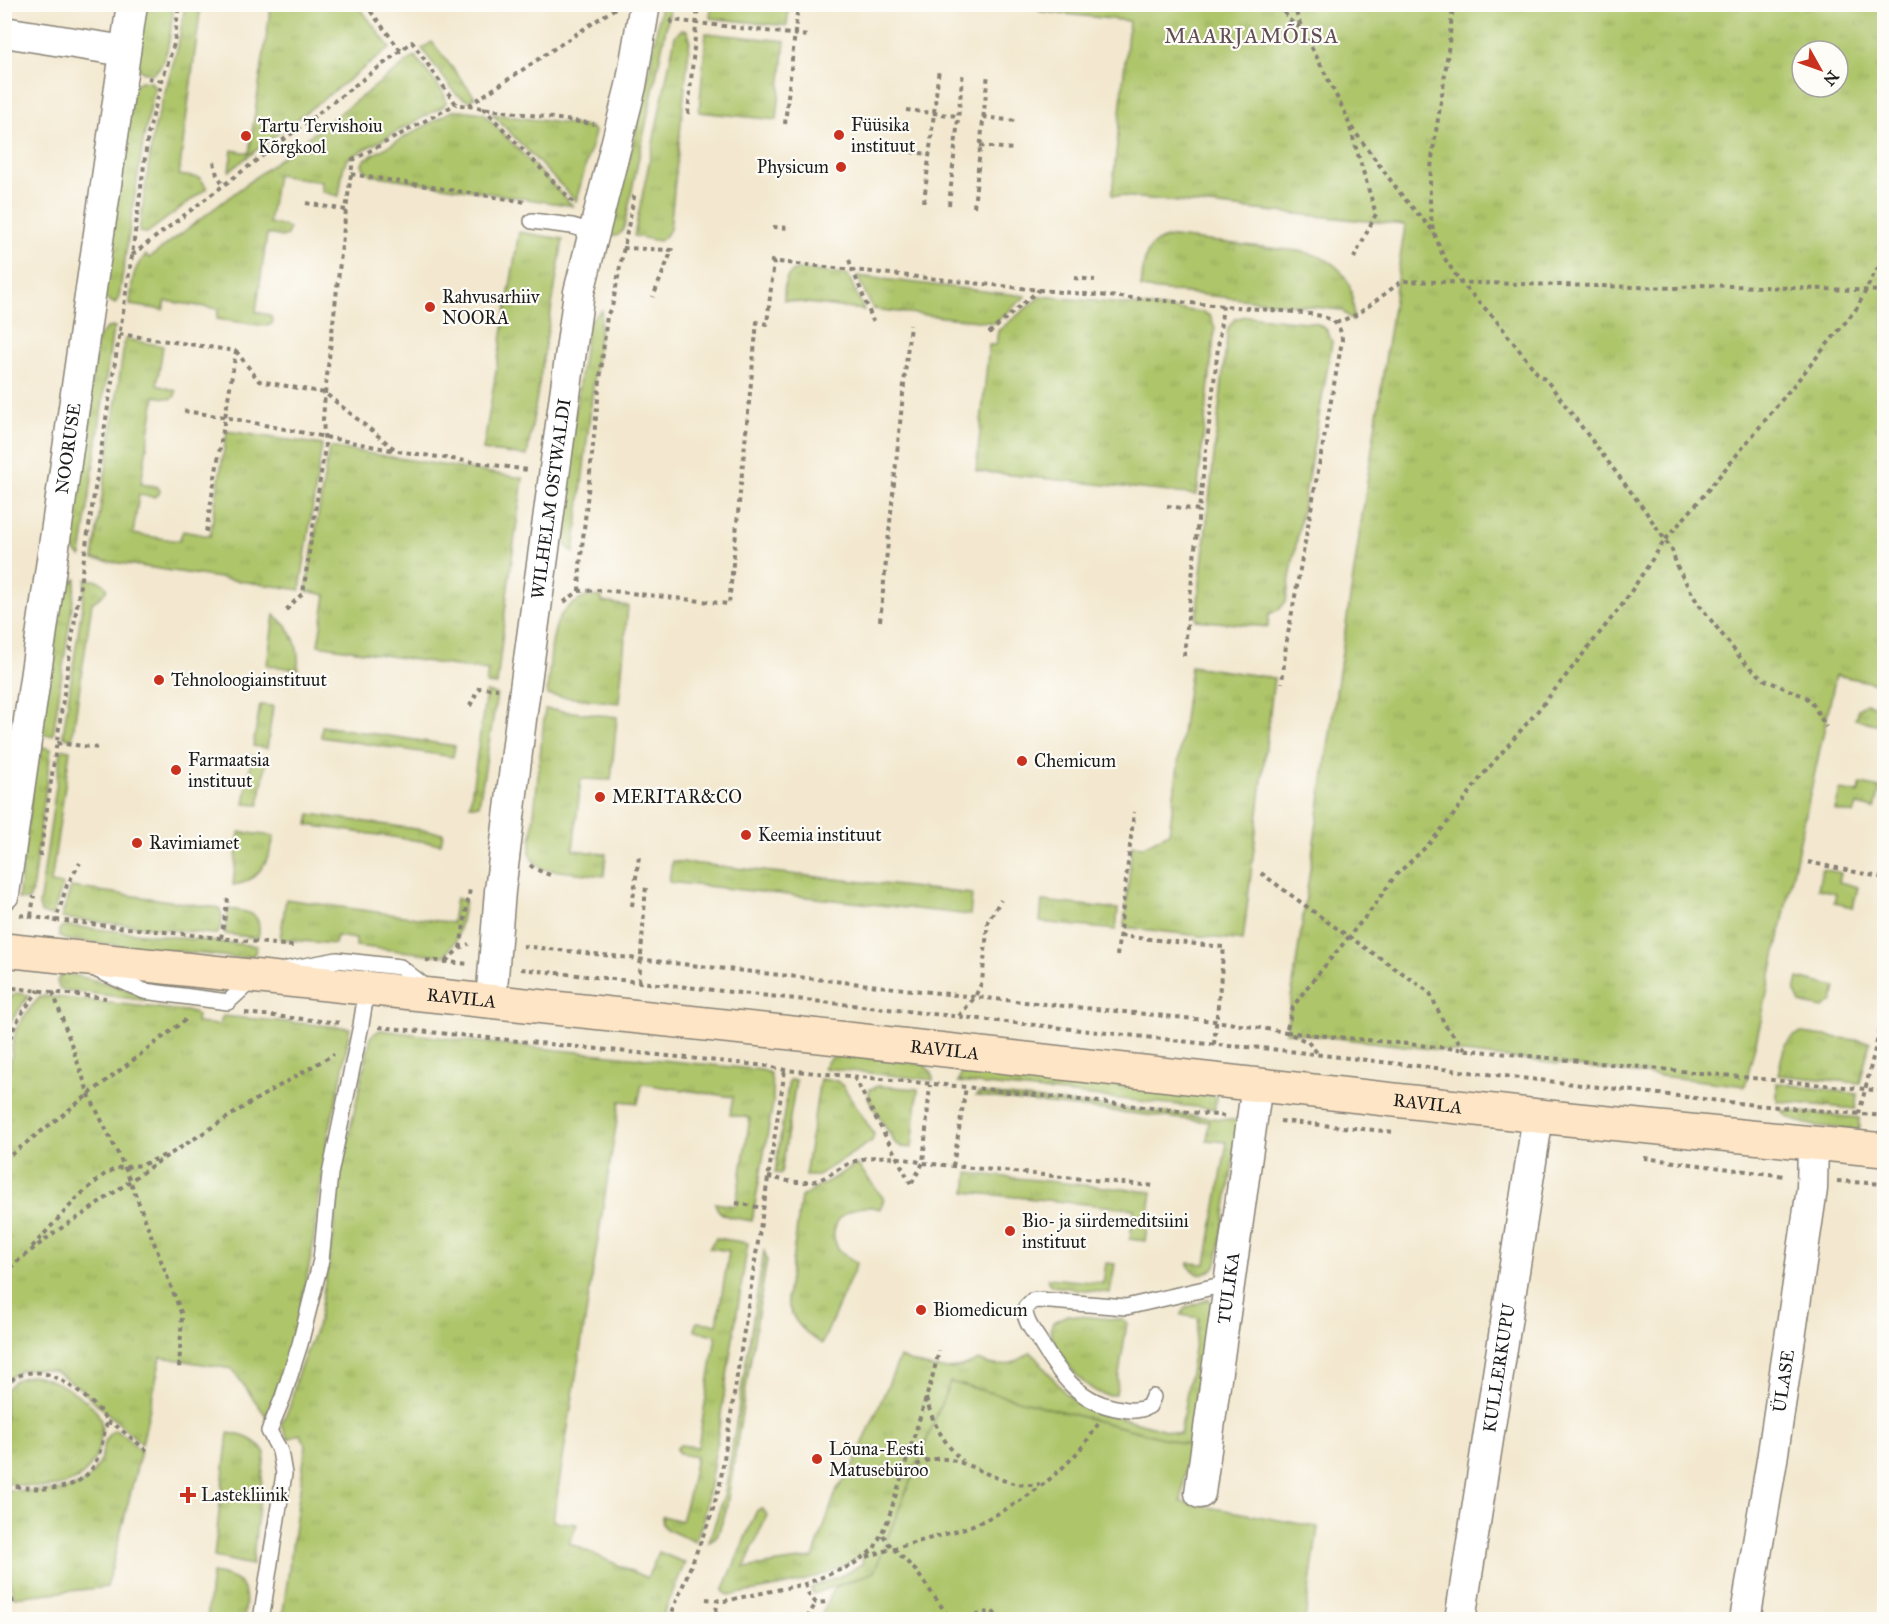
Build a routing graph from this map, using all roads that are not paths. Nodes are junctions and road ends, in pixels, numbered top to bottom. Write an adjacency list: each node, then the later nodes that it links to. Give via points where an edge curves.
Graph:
1 (132, 4): 4 (street, NOORUSE)
2 (645, 4): 5 (street, WILHELM OSTWALDI, via 631,86)
3 (4, 32): 4 (street)
4 (125, 51): 7 (street, NOORUSE, via 26,741)
5 (585, 220): 6 (lane, via 572,226); 12 (street, WILHELM OSTWALDI, via 579,292 500,891)
6 (532, 221)
7 (9, 904)
8 (4, 950): 9 (street, RAVILA)
9 (257, 976): 10 (street, RAVILA); 11 (lane, via 337,960 400,967)
10 (367, 988): 11 (street, RAVILA); 20 (lane, via 330,1174 321,1260 300,1344 269,1431 280,1451 284,1474)
11 (436, 995): 12 (street, RAVILA)
12 (491, 1001): 13 (street, RAVILA)
13 (1257, 1084): 14 (street, RAVILA); 17 (street, TULIKA)
14 (1538, 1116): 15 (street, RAVILA); 21 (street, KULLERKUPU)
15 (1813, 1144): 16 (street, RAVILA); 22 (street, ÜLASE, via 1812,1189)
16 (1877, 1146)
17 (1230, 1283): 18 (lane, via 1126,1307 1038,1300 1029,1303 1024,1311 1026,1317 1050,1358 1080,1393 1092,1402 1124,1410 1149,1406); 19 (street, TULIKA)
18 (1153, 1397)
19 (1200, 1493)
20 (261, 1620)
21 (1460, 1620)
22 (1745, 1620)

